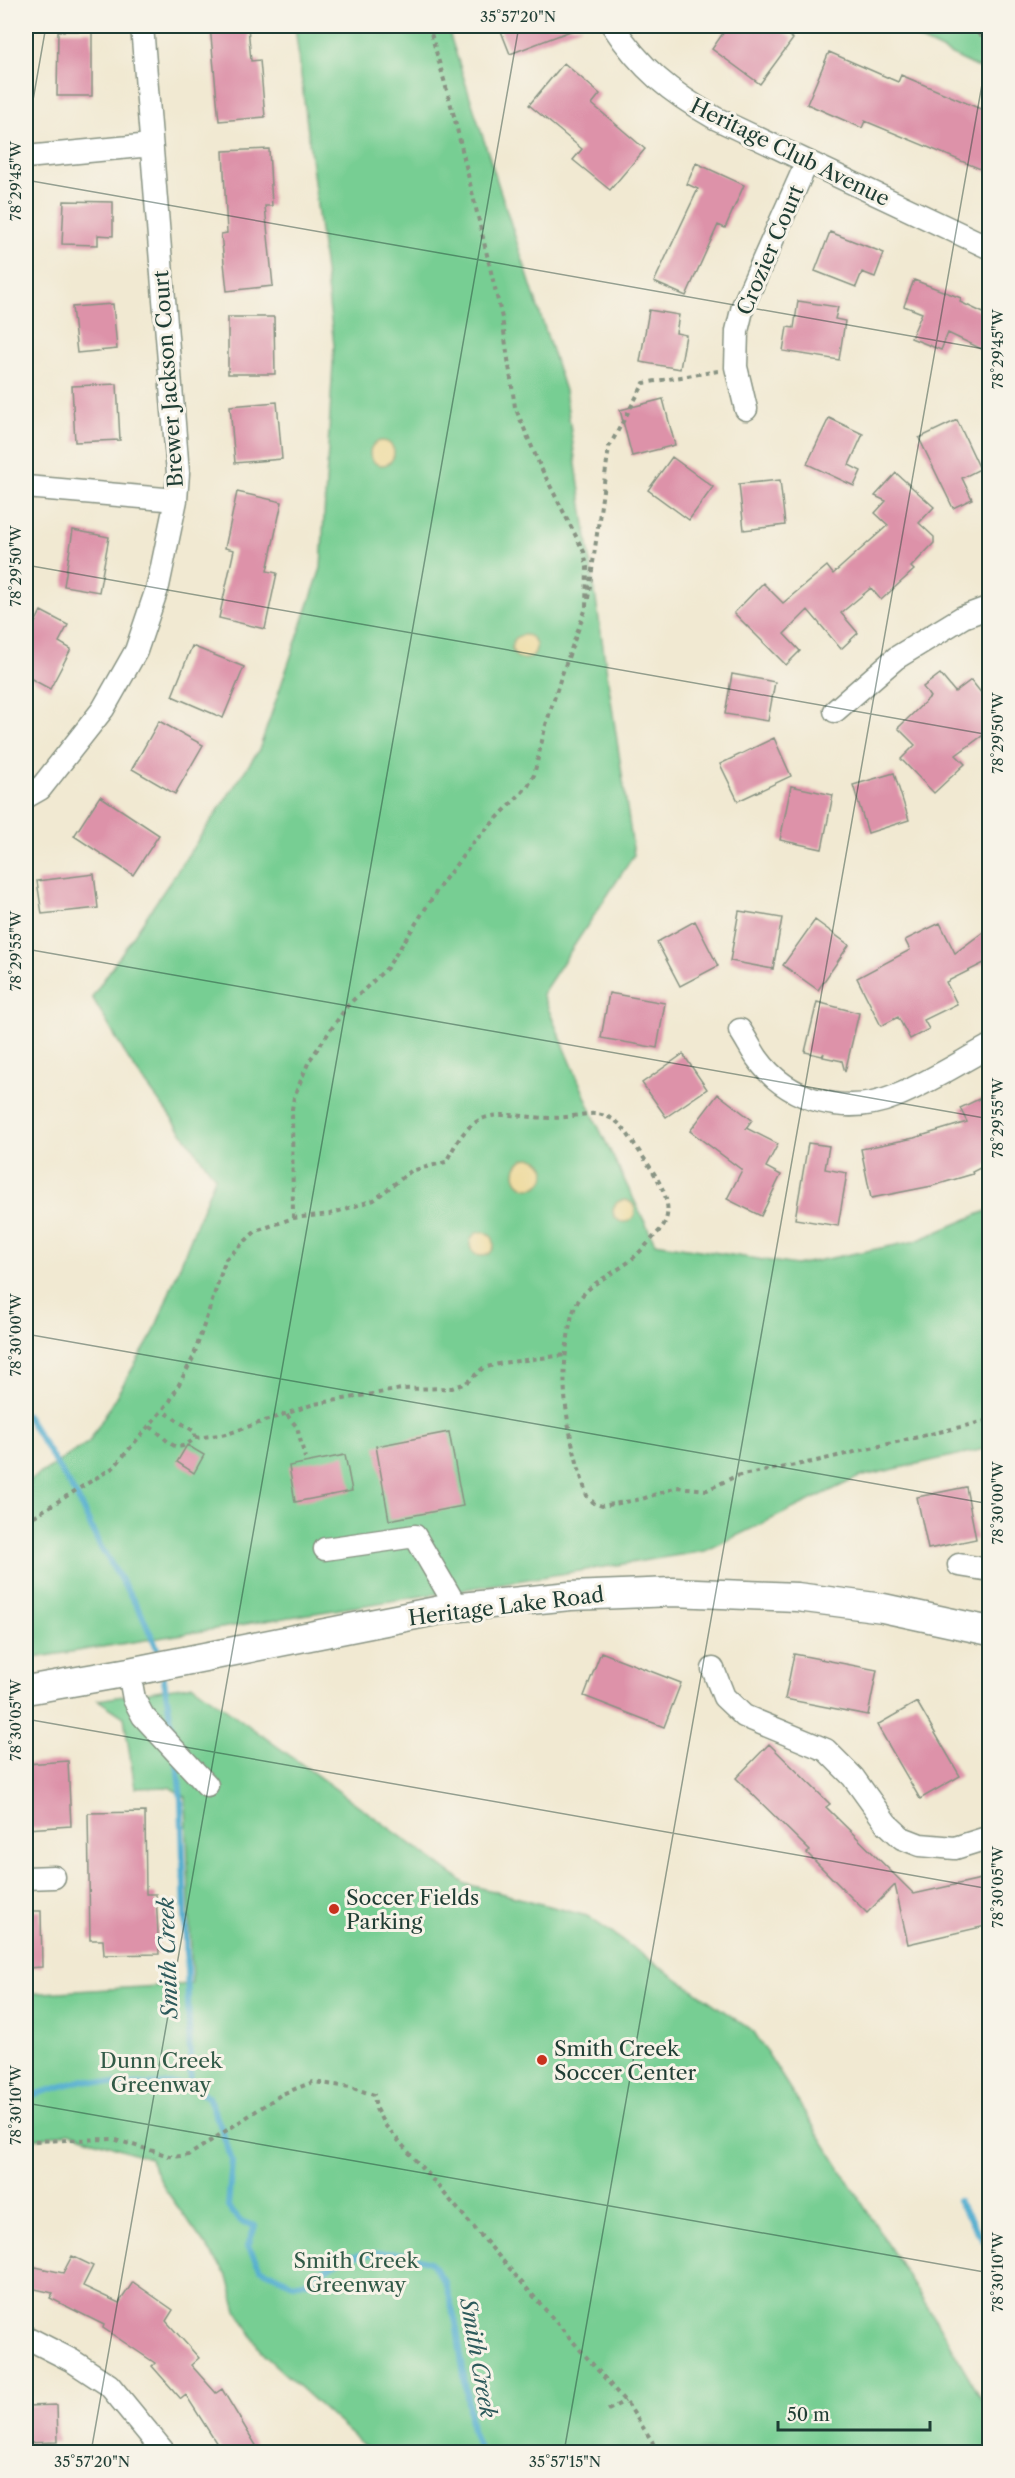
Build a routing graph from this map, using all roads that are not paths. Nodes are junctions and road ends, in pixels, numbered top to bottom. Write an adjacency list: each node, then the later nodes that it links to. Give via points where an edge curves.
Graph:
1 (142, 26): 3 (street, Brewer Jackson Court)
2 (613, 26): 5 (street, Heritage Club Avenue, via 657,80 682,99)
3 (151, 145): 4 (street); 9 (street, Brewer Jackson Court, via 178,473)
4 (26, 157)
5 (807, 162): 6 (street, Heritage Club Avenue); 7 (street, Crozier Court, via 743,306 736,367)
6 (990, 248)
7 (746, 410)
8 (26, 487): 9 (street)
9 (176, 500): 12 (street, Brewer Jackson Court, via 158,586 136,651 103,709 40,789)
10 (990, 607): 11 (street, via 963,617 896,658)
11 (835, 711)
12 (26, 797)
13 (740, 1030): 14 (street, via 758,1059 780,1081 809,1099 837,1105 862,1106 896,1096)
14 (990, 1046)
15 (325, 1549): 18 (street, via 415,1536)
16 (958, 1565): 17 (street)
17 (990, 1570)
18 (457, 1608): 19 (main road, Heritage Lake Road, via 570,1596 673,1592 774,1596 883,1608); 21 (main road, Heritage Lake Road)
19 (990, 1631)
20 (713, 1669): 24 (street, via 724,1697 744,1716 826,1750 902,1838 920,1845 955,1848)
21 (129, 1672): 22 (main road, Heritage Lake Road); 23 (street, via 134,1699 143,1716)
22 (26, 1690)
23 (207, 1785)
24 (990, 1837)
25 (54, 1877): 26 (street)
26 (26, 1878)
27 (26, 2337): 28 (street, via 109,2385)
28 (164, 2452)

